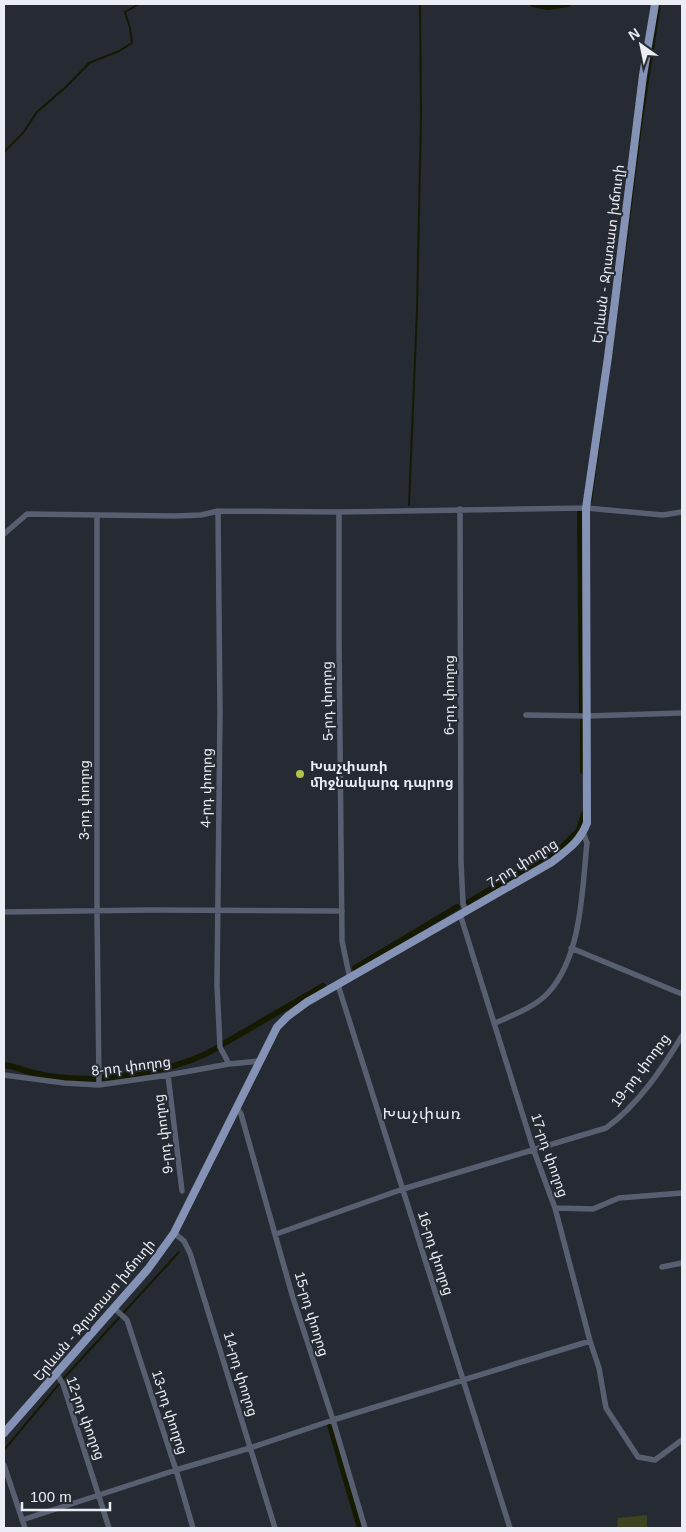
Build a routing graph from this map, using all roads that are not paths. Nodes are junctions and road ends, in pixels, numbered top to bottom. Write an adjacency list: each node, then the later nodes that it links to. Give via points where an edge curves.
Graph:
1 (655, 4): 2 (main road, Երևան - Ջրառատ խճուղի)
2 (586, 508): 3 (street); 6 (street, via 663,514); 11 (main road)
3 (460, 509): 5 (street); 17 (street, 6-րդ փողոց)
4 (218, 511): 5 (street); 7 (street, via 175,516); 14 (street, 4-րդ փողոց)
5 (339, 512): 15 (street, 5-րդ փողոց)
6 (682, 512)
7 (97, 514): 8 (street, via 28,514); 13 (street, 3-րդ փողոց)
8 (4, 534)
9 (682, 713): 11 (street)
10 (526, 715): 11 (street)
11 (586, 716): 12 (main road, via 586,823)
12 (583, 832): 17 (main road, 7-րդ փողոց, via 575,844 552,862); 18 (street, via 587,843 580,917)
13 (97, 911): 14 (street); 16 (street); 28 (street, 3-րդ փողոց)
14 (218, 911): 15 (street); 25 (street, 4-րդ փողոց, via 220,1047)
15 (342, 911): 19 (street, 5-րդ փողոց, via 342,941)
16 (4, 912)
17 (463, 913): 19 (main road, 7-րդ փողոց); 22 (street, 17-րդ փողոց)
18 (571, 948): 21 (street); 22 (street, via 566,966 548,993)
19 (350, 979): 20 (main road, 7-րդ փողոց)
20 (338, 985): 24 (main road, 7-րդ փողոց, via 308,1002 277,1026); 31 (street, 16-րդ փողոց)
21 (682, 994)
22 (495, 1023): 30 (street, 17-րդ փողոց)
23 (682, 1036): 30 (street, 19-րդ փողոց, via 640,1096 620,1118 599,1132)
24 (260, 1061): 25 (street, 8-րդ փողոց); 29 (main road, Երևան - Ջրառատ խճուղի)
25 (229, 1064): 27 (street, 8-րդ փողոց)
26 (4, 1075): 28 (street, 8-րդ փողոց)
27 (168, 1075): 28 (street, 8-րդ փողոց); 32 (street, 9-րդ փողոց)
28 (99, 1085)
29 (237, 1108): 35 (main road, Երևան - Ջրառատ խճուղի); 36 (street, 15-րդ փողոց)
30 (534, 1151): 31 (street, 19-րդ փողոց); 34 (street, 17-րդ փողոց)
31 (403, 1189): 36 (street, 19-րդ փողոց); 42 (street, 16-րդ փողոց)
32 (182, 1191)
33 (682, 1193): 34 (street, via 619,1198 594,1209)
34 (555, 1208): 40 (street, 17-րդ փողոց)
35 (174, 1233): 39 (main road, Երևան - Ջրառատ խճուղի); 46 (street, 14-րդ փողոց, via 184,1241 190,1253)
36 (276, 1234): 43 (street, 15-րդ փողոց)
37 (682, 1263): 38 (street)
38 (662, 1267)
39 (114, 1308): 41 (main road, Երևան - Ջրառատ խճուղի); 48 (street, 13-րդ փողոց, via 127,1320)
40 (590, 1341): 42 (street); 45 (street, 17-րդ փողոց, via 606,1408 638,1456 655,1460)
41 (57, 1375): 44 (main road, Երևան - Ջրառատ խճուղի); 49 (street, 12-րդ փողոց, via 63,1384)
42 (464, 1381): 43 (street); 56 (street, 16-րդ փողոց)
43 (333, 1420): 46 (street); 55 (street, 15-րդ փողոց)
44 (4, 1434)
45 (682, 1440)
46 (250, 1448): 48 (street); 54 (street, 14-րդ փողոց)
47 (4, 1465): 50 (street)
48 (176, 1470): 49 (street); 53 (street, 13-րդ փողոց)
49 (99, 1494): 50 (street); 52 (street, 12-րդ փողոց)
50 (22, 1520): 51 (street)
51 (25, 1528)
52 (109, 1528)
53 (193, 1528)
54 (275, 1528)
55 (365, 1528)
56 (510, 1528)

